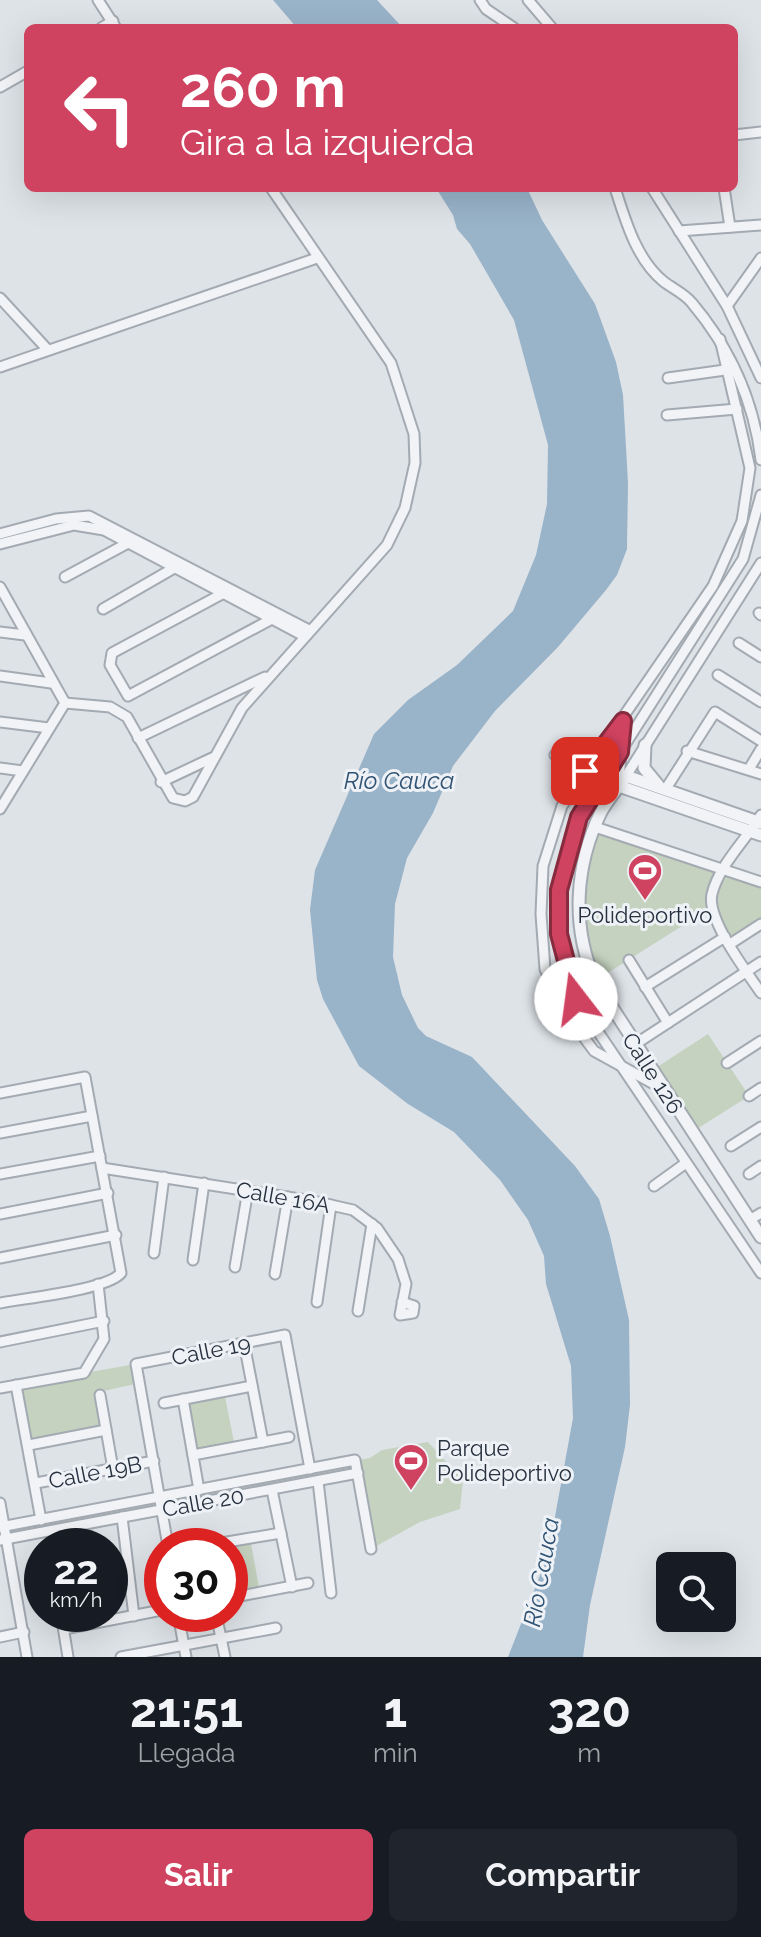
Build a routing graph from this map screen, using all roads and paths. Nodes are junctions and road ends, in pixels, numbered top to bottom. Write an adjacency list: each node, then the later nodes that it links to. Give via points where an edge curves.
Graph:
1 (98, 0): 4 (street)
2 (480, 0): 5 (street)
3 (528, 0): 6 (street)
4 (113, 24)
5 (508, 24)
6 (549, 24)
7 (24, 73): 8 (street)
8 (0, 87)
9 (761, 132): 10 (street)
10 (738, 135)
11 (274, 192): 18 (street)
12 (616, 192): 22 (street, via 629,233 662,280 691,301)
13 (655, 192): 17 (street)
14 (725, 192): 16 (street)
15 (761, 225): 16 (street)
16 (730, 227): 17 (street)
17 (679, 231): 21 (street)
18 (317, 258): 23 (street); 43 (street, via 391,363 411,419 415,463 405,508 387,545)
19 (761, 258): 21 (street)
20 (0, 298): 23 (street)
21 (727, 306): 27 (street)
22 (720, 339): 25 (street); 30 (street, via 751,410)
23 (47, 349): 24 (street)
24 (0, 367)
25 (725, 370): 26 (street); 28 (street)
26 (668, 378)
27 (761, 378)
28 (737, 409): 29 (street); 53 (street, via 750,468 733,546 713,586)
29 (667, 415)
30 (761, 460)
31 (761, 495): 61 (street, via 743,559)
32 (0, 534): 43 (street, via 89,516)
33 (128, 543): 34 (street, via 87,525); 36 (street); 37 (street)
34 (0, 544)
35 (761, 563): 58 (street, Calle 126)
36 (174, 568): 39 (street); 40 (street)
37 (65, 577)
38 (0, 587): 44 (street)
39 (222, 594): 41 (street); 41 (street, via 112,653 110,665 128,696)
40 (103, 609)
41 (270, 620): 43 (street)
42 (0, 632): 44 (street)
43 (306, 633): 47 (street)
44 (25, 635): 50 (street)
45 (739, 643): 46 (street)
46 (761, 657)
47 (270, 674): 56 (street); 63 (street)
48 (718, 675): 51 (street)
49 (0, 676): 50 (street)
50 (51, 683): 52 (street)
51 (761, 702)
52 (65, 703): 55 (street); 56 (street, via 118,709)
53 (623, 721): 61 (street); 67 (street)
54 (0, 722): 55 (street)
55 (49, 728): 66 (street)
56 (138, 738): 70 (street)
57 (761, 741): 60 (street, via 715,712)
58 (645, 745): 69 (street, Calle 126); 71 (street, via 644,768)
59 (761, 749): 65 (street)
60 (687, 751): 65 (street); 71 (street)
61 (620, 752): 69 (street); 87 (street, via 579,817 559,890 559,934 576,999)
62 (555, 755): 67 (street)
63 (212, 757): 70 (street); 70 (street, via 189,799 173,798)
64 (0, 768): 66 (street)
65 (749, 769): 68 (street)
66 (23, 771): 74 (street)
67 (585, 771): 90 (street, via 562,806 543,866 541,914 545,969 566,1013)
68 (761, 774)
69 (622, 781): 71 (street); 72 (street); 73 (street, Calle 126)
70 (161, 782)
71 (665, 790): 75 (street)
72 (643, 795): 73 (street); 75 (street)
73 (606, 805): 76 (street, Calle 126)
74 (0, 809)
75 (758, 825): 77 (street)
76 (595, 827): 77 (street); 89 (street, Calle 126, via 580,879 583,943 595,981)
77 (725, 869): 78 (street); 80 (street, via 711,898)
78 (761, 882)
79 (761, 924): 80 (street)
80 (727, 940): 83 (street); 84 (street)
81 (629, 960): 84 (street)
82 (761, 962): 83 (street)
83 (746, 972): 85 (street); 86 (street)
84 (645, 987): 86 (street)
85 (761, 993)
86 (668, 1023): 89 (street)
87 (594, 1027): 90 (street); 92 (street)
88 (761, 1041): 91 (street)
89 (634, 1045): 94 (street, Calle 126)
90 (594, 1051): 92 (street)
91 (727, 1063)
92 (618, 1066): 94 (street); 102 (street)
93 (761, 1088): 96 (street)
94 (663, 1089): 115 (street, Calle 126)
95 (0, 1093): 97 (street, via 85,1077)
96 (749, 1096)
97 (92, 1116): 99 (street); 101 (street)
98 (761, 1127): 100 (street)
99 (0, 1133)
100 (731, 1146)
101 (100, 1156): 104 (street); 105 (street)
102 (686, 1163): 109 (street); 123 (street)
103 (761, 1166): 106 (street)
104 (102, 1168): 107 (street, Calle 16A); 111 (street)
105 (0, 1174)
106 (749, 1174)
107 (164, 1177): 108 (street, Calle 16A); 119 (street)
108 (204, 1183): 110 (street, Calle 16A); 121 (street)
109 (654, 1186)
110 (248, 1190): 112 (street, Calle 16A); 122 (street)
111 (108, 1193): 114 (street); 117 (street)
112 (288, 1197): 113 (street, Calle 16A); 124 (street)
113 (331, 1205): 116 (street, Calle 16A, via 353,1210); 126 (street)
114 (0, 1214)
115 (756, 1216): 118 (street, Calle 126)
116 (372, 1224): 127 (street, Calle 16A, via 405,1276); 129 (street)
117 (116, 1235): 120 (street); 125 (street, via 121,1273 116,1280)
118 (761, 1237)
119 (154, 1253)
120 (0, 1258)
121 (193, 1260)
122 (235, 1267)
123 (761, 1273)
124 (275, 1274)
125 (98, 1284): 128 (street); 130 (street)
126 (317, 1302)
127 (402, 1302)
128 (0, 1303)
129 (358, 1311)
130 (104, 1321): 131 (street); 133 (street, via 104,1339 84,1373)
131 (0, 1342)
132 (244, 1343): 134 (street); 144 (street, Calle 19, via 136,1364); 146 (street, Calle 19, via 285,1335)
133 (16, 1385): 135 (street); 142 (street)
134 (252, 1386): 137 (street); 141 (street)
135 (0, 1388)
136 (100, 1395): 139 (street)
137 (183, 1399): 138 (street); 143 (street)
138 (164, 1403)
139 (106, 1430): 142 (street); 145 (street)
140 (289, 1437): 141 (street)
141 (263, 1442): 143 (street)
142 (29, 1445): 149 (street)
143 (193, 1455): 150 (street)
144 (154, 1461): 145 (street, Calle 19B); 152 (street)
145 (113, 1469): 149 (street, Calle 19B)
146 (310, 1469): 147 (street, Calle 20, via 355,1460); 150 (street, Calle 20)
147 (358, 1473): 148 (street, Calle 20); 163 (street)
148 (318, 1481): 151 (street, Calle 20); 167 (street)
149 (36, 1483): 156 (street)
150 (199, 1490): 152 (street, Calle 20)
151 (272, 1490): 154 (street, Calle 20); 160 (street)
152 (160, 1497): 154 (street); 156 (street, Calle 20)
153 (0, 1503): 157 (street)
154 (163, 1510): 155 (street, Calle 20); 159 (street)
155 (122, 1517): 158 (street); 162 (street, Calle 20)
156 (41, 1520): 157 (street, Calle 20)
157 (2, 1527): 162 (street)
158 (123, 1528)
159 (166, 1528)
160 (281, 1533): 161 (street); 166 (street)
161 (248, 1538)
162 (3, 1539): 173 (street)
163 (371, 1549)
164 (128, 1575): 170 (street)
165 (308, 1583): 166 (street)
166 (292, 1587): 168 (street)
167 (331, 1593)
168 (248, 1595)
169 (144, 1614): 170 (street)
170 (134, 1616): 171 (street)
171 (128, 1617)
172 (276, 1628): 178 (street)
173 (24, 1632): 177 (street); 181 (street)
174 (64, 1632): 182 (street)
175 (181, 1632): 179 (street)
176 (221, 1632): 178 (street)
177 (0, 1637)
178 (223, 1638): 179 (street); 185 (street)
179 (183, 1645): 180 (street); 184 (street)
180 (143, 1655): 183 (street)
181 (27, 1657)
182 (68, 1657)
183 (121, 1657)
184 (186, 1657)
185 (225, 1657)

